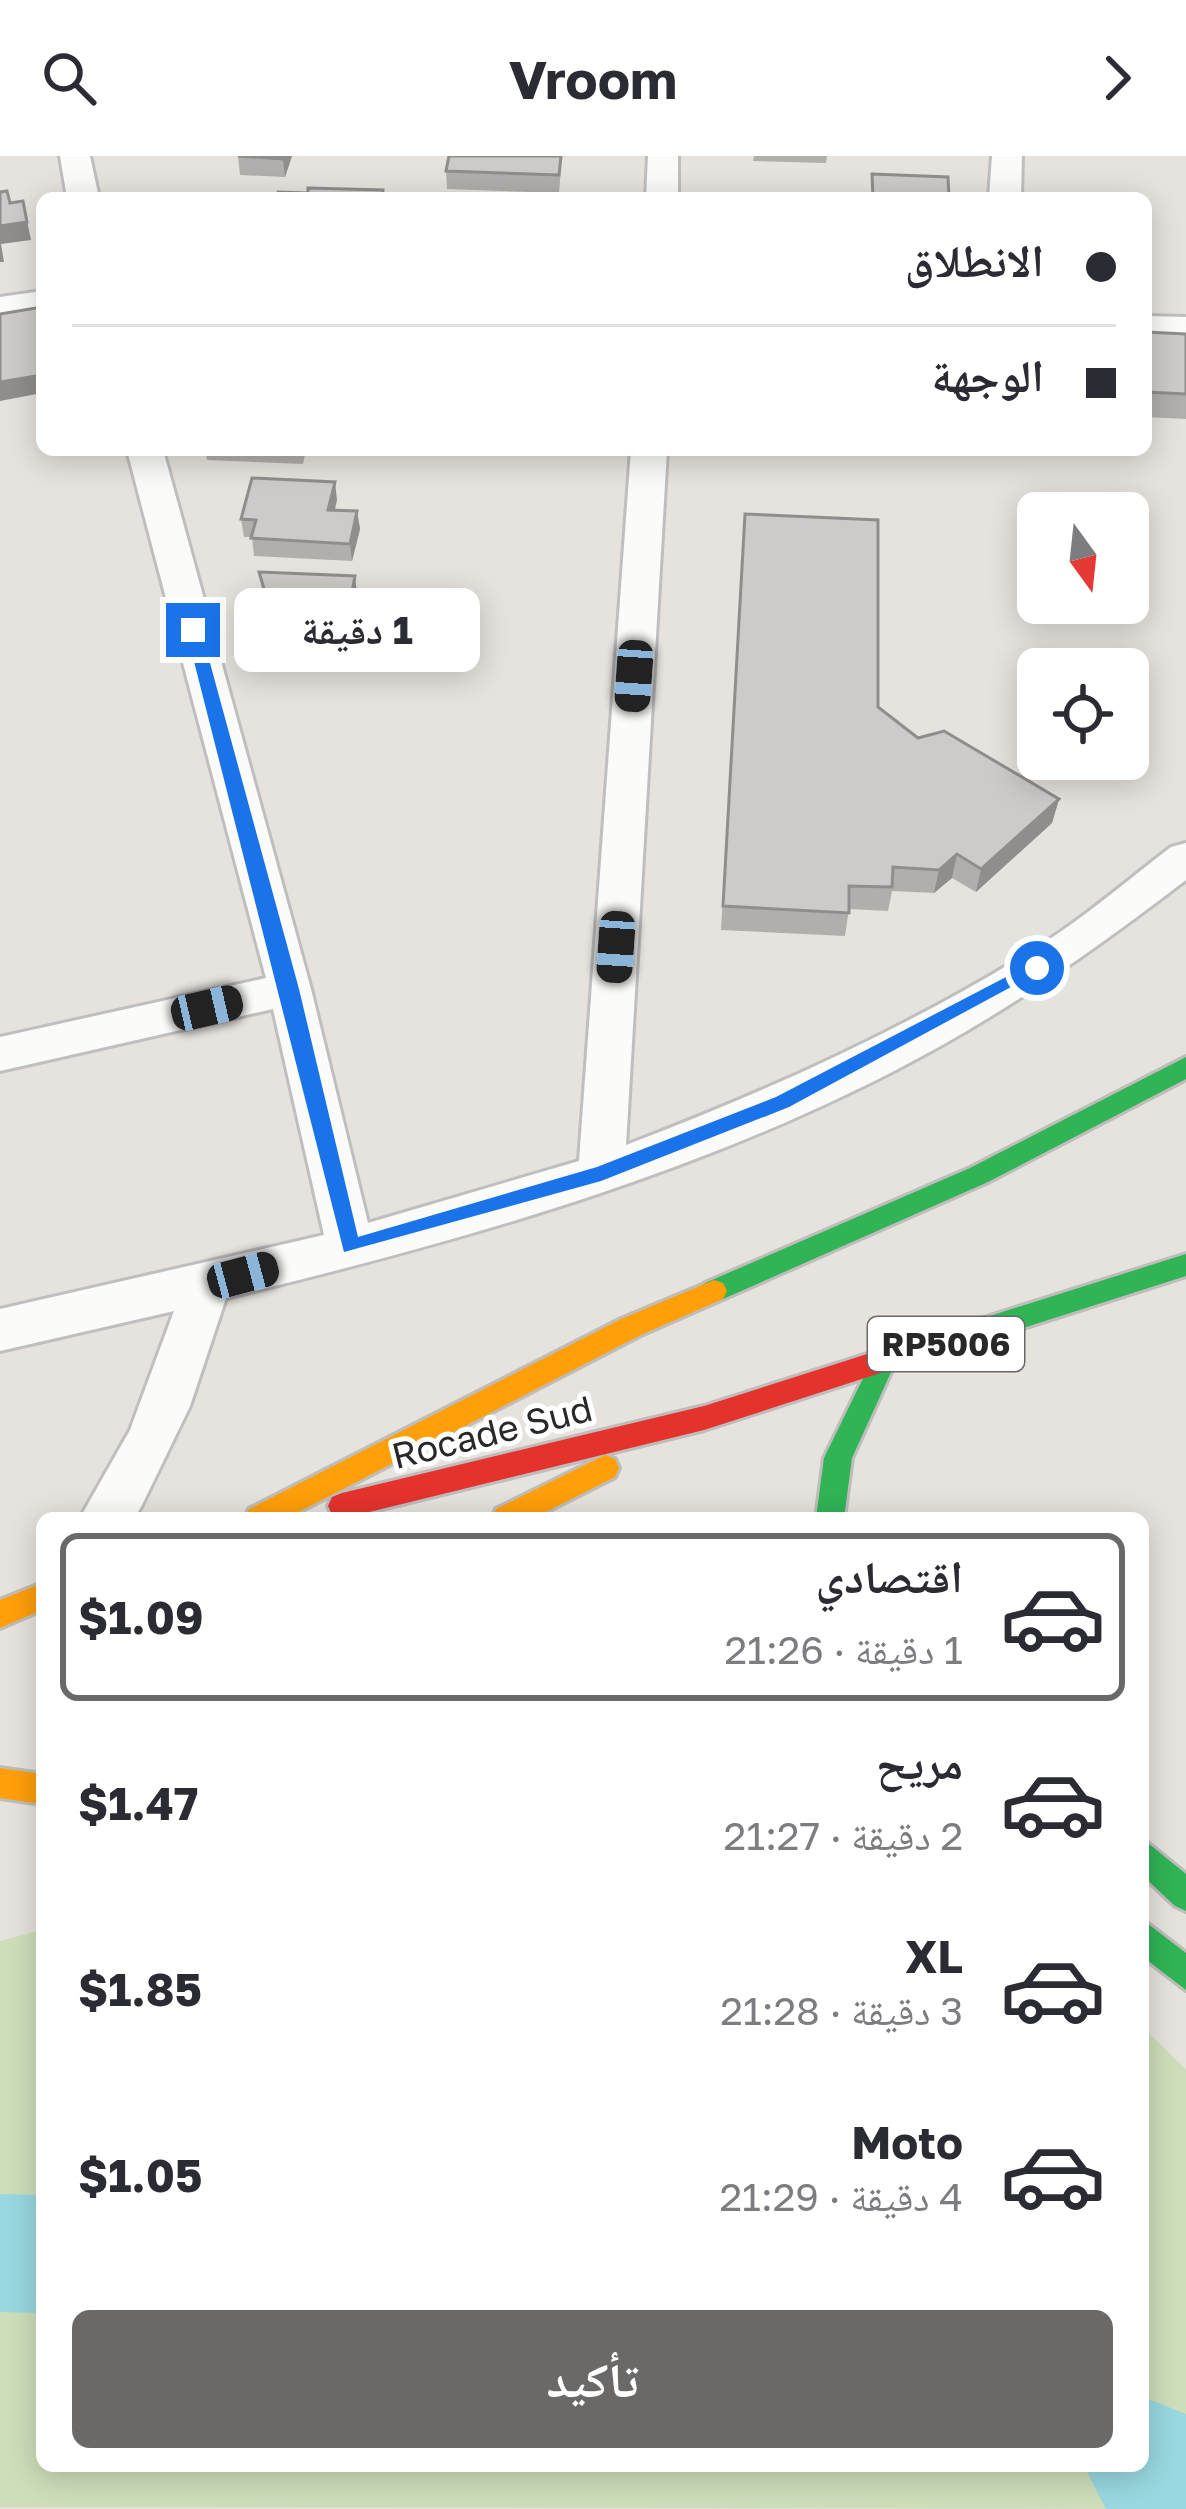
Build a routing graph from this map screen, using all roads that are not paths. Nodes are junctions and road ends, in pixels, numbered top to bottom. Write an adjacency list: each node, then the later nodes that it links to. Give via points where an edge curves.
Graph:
1 (75, 156): 4 (street)
2 (663, 156): 5 (street)
3 (1007, 156): 6 (street)
4 (82, 192)
5 (662, 192)
6 (1005, 192)
7 (36, 302): 8 (street)
8 (0, 308)
9 (1152, 326): 10 (street)
10 (1186, 327)
11 (147, 456): 14 (street)
12 (649, 456): 17 (street)
13 (1186, 858): 17 (street, via 1076,946 961,1013 783,1102)
14 (290, 989): 15 (street); 18 (street)
15 (0, 1054)
16 (1186, 1067): 25 (highway, via 979,1174 631,1327)
17 (601, 1174): 18 (street)
18 (350, 1247): 20 (street)
19 (1186, 1265): 22 (highway, Rocade Sud / RP5006)
20 (207, 1284): 21 (street); 24 (street, via 153,1439)
21 (0, 1330)
22 (880, 1366): 23 (highway, Rocade Sud / RP5006); 28 (highway, via 844,1436)
23 (704, 1418): 26 (highway, Rocade Sud / RP5006); 27 (highway, Rocade Sud / RP5006)
24 (110, 1512)
25 (271, 1512)
26 (322, 1512)
27 (518, 1512)
28 (830, 1512)
29 (36, 1599): 30 (highway)
30 (0, 1614)
31 (1149, 1860): 32 (highway)
32 (1186, 1894)
33 (1149, 1941): 34 (highway)
34 (1186, 1974)

